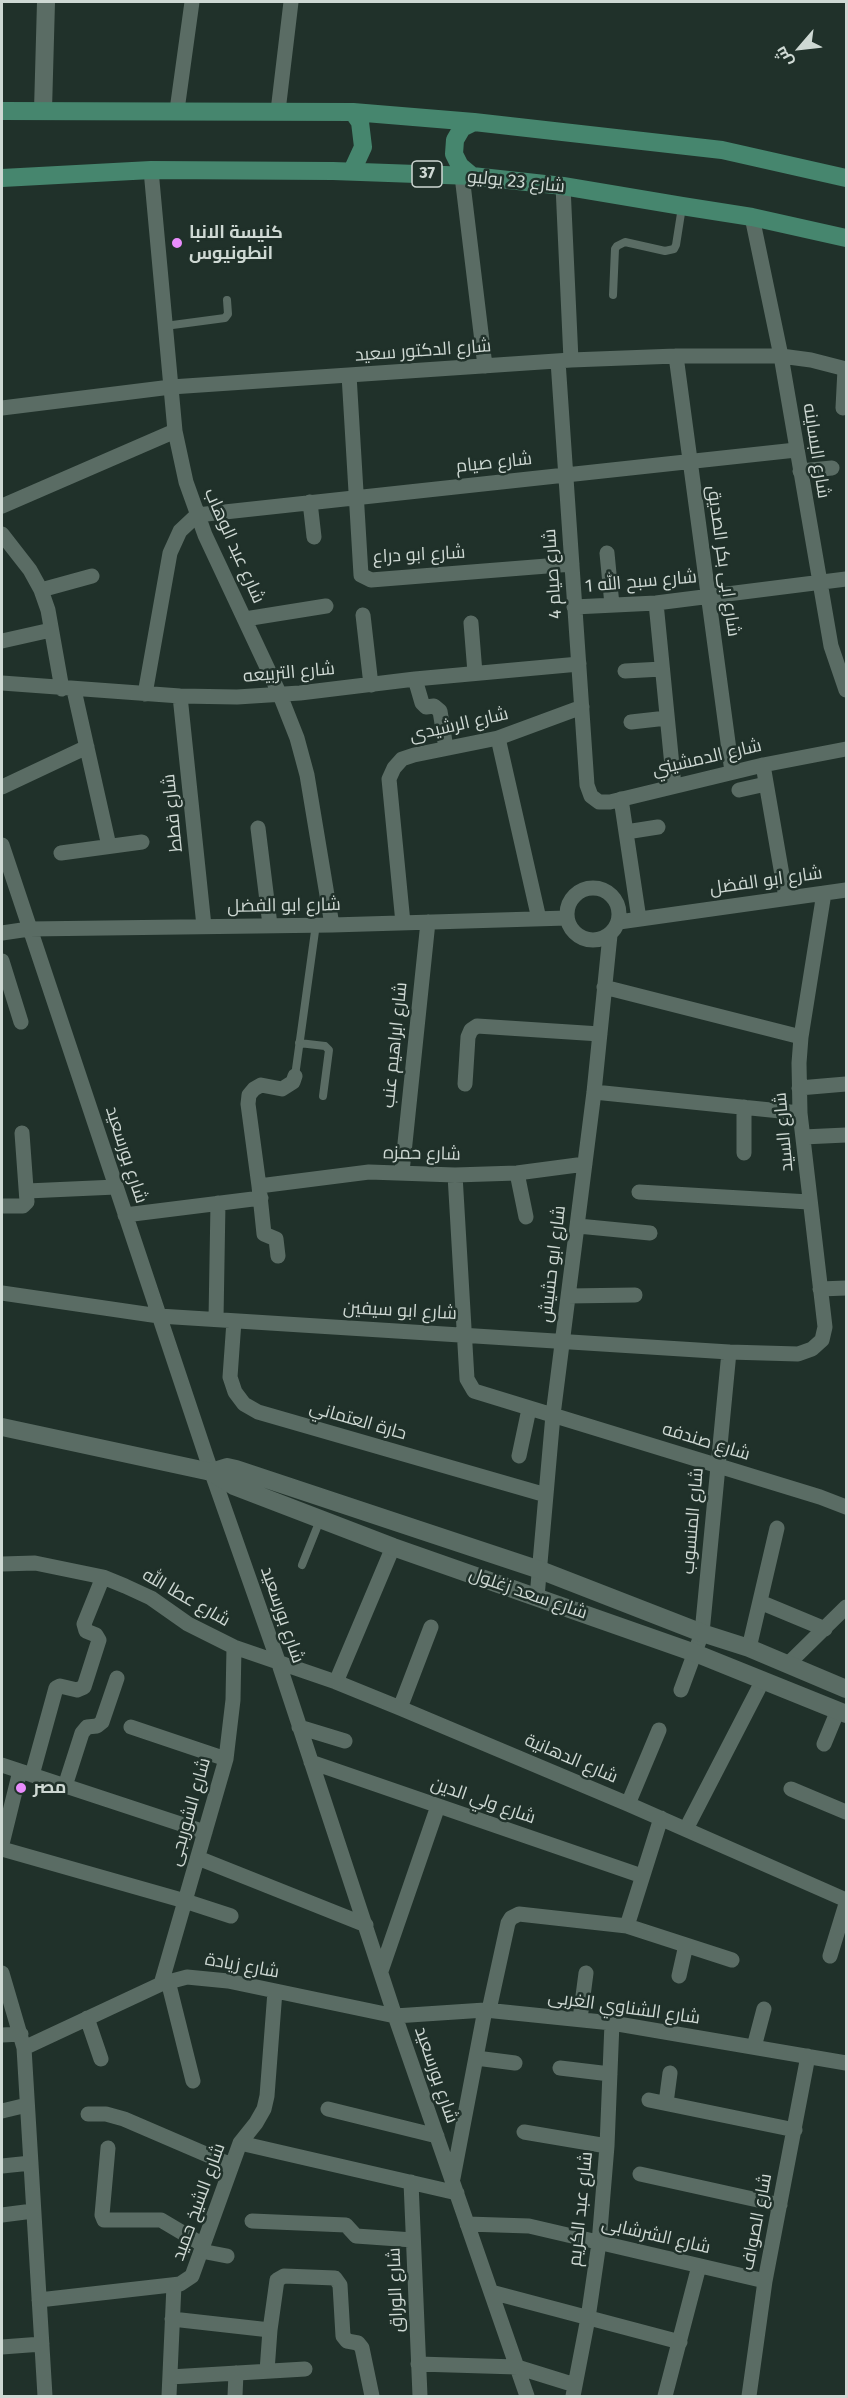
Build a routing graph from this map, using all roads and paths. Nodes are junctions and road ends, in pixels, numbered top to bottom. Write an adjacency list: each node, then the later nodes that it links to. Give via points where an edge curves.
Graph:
1 (46, 2): 4 (street)
2 (192, 2): 5 (street)
3 (291, 2): 7 (street)
4 (43, 110): 5 (main road); 6 (main road)
5 (177, 110): 7 (main road)
6 (2, 111)
7 (278, 111): 8 (main road)
8 (353, 112): 9 (main road); 11 (main road, via 360,122 363,147)
9 (474, 122): 12 (main road, via 462,128 455,140 454,154); 14 (main road, via 722,150)
10 (151, 170): 11 (main road, شارع 23 يوليو / 37); 13 (main road, شارع 23 يوليو / 37); 21 (street, شارع عبد الوهاب)
11 (352, 171): 12 (main road, شارع 23 يوليو / 37)
12 (467, 176): 15 (main road, شارع 23 يوليو / 37); 25 (street)
13 (2, 178)
14 (846, 178)
15 (563, 186): 16 (main road, شارع 23 يوليو / 37); 24 (street, شارع صيام 4)
16 (682, 206): 17 (main road, شارع 23 يوليو / 37); 19 (lane, via 674,249 665,251 625,242 617,246)
17 (752, 218): 18 (main road, شارع 23 يوليو / 37); 23 (street, شارع البساينه)
18 (846, 238)
19 (613, 295)
20 (226, 300): 21 (lane, via 225,318)
21 (165, 326): 28 (street, شارع عبد الوهاب)
22 (676, 356): 23 (street, شارع الدكتور سعيد); 24 (street, شارع الدكتور سعيد); 33 (street, شارع ابى بكر الصديق)
23 (781, 357): 26 (street, شارع الدكتور سعيد); 32 (street, شارع البساينه)
24 (564, 360): 25 (street, شارع الدكتور سعيد); 36 (street, شارع صيام 4)
25 (485, 366): 27 (street, شارع الدكتور سعيد)
26 (846, 369): 30 (street)
27 (349, 375): 28 (street, شارع الدكتور سعيد); 37 (street, شارع ابو دراع)
28 (171, 387): 29 (street, شارع الدكتور سعيد); 31 (street, شارع عبد الوهاب)
29 (2, 408)
30 (843, 408)
31 (175, 431): 39 (street); 40 (street, شارع عبد الوهاب)
32 (796, 450): 33 (street, شارع صيام); 35 (street, شارع البساينه)
33 (690, 461): 36 (street, شارع صيام); 49 (street, شارع ابى بكر الصديق)
34 (832, 468): 35 (street)
35 (800, 471): 47 (street, شارع البساينه)
36 (565, 474): 37 (street, شارع صيام); 44 (street, شارع صيام 4)
37 (356, 497): 38 (street, شارع صيام); 44 (street, شارع ابو دراع, via 360,570 366,579)
38 (310, 502): 40 (street, شارع صيام); 42 (street)
39 (2, 506)
40 (196, 514): 55 (street, شارع عبد الوهاب); 68 (street, via 180,531 170,553)
41 (2, 534): 48 (street)
42 (314, 537)
43 (607, 553): 51 (street)
44 (572, 564): 53 (street, شارع صيام 4)
45 (92, 576): 48 (street)
46 (846, 579): 47 (street, شارع سبح الله 1)
47 (818, 582): 49 (street, شارع سبح الله 1); 67 (street, شارع البساينه, via 831,646)
48 (41, 590): 57 (street)
49 (708, 596): 50 (street, شارع سبح الله 1); 79 (street, شارع ابى بكر الصديق)
50 (656, 603): 51 (street, شارع سبح الله 1); 60 (street)
51 (612, 605): 53 (street, شارع سبح الله 1)
52 (326, 606): 55 (street)
53 (574, 607): 59 (street, شارع صيام 4)
54 (363, 615): 65 (street)
55 (245, 619): 69 (street, شارع عبد الوهاب)
56 (471, 624): 62 (street)
57 (51, 630): 58 (street); 66 (street)
58 (2, 641)
59 (579, 664): 62 (street, شارع التربيعه); 71 (street, شارع صيام 4)
60 (662, 669): 61 (street); 72 (street)
61 (625, 670)
62 (475, 673): 63 (street, شارع التربيعه)
63 (415, 679): 65 (street, شارع التربيعه); 76 (street, via 422,703 440,711)
64 (2, 683): 66 (street, شارع التربيعه)
65 (371, 685): 69 (street, شارع التربيعه)
66 (68, 689): 68 (street, شارع التربيعه); 75 (street)
67 (846, 690)
68 (145, 694): 70 (street, شارع التربيعه)
69 (280, 695): 70 (street, شارع التربيعه); 104 (street, شارع عبد الوهاب, via 307,775)
70 (180, 696): 105 (street, شارع قطط)
71 (582, 707): 74 (street, شارع الرشيدى); 81 (street, شارع صيام 4)
72 (667, 718): 73 (street); 82 (street)
73 (631, 722)
74 (498, 738): 76 (street, شارع الرشيدى); 97 (street)
75 (87, 747): 83 (street); 91 (street)
76 (446, 748): 101 (street, شارع الرشيدى, via 402,759 389,779)
77 (846, 749): 78 (street, شارع الدمشيني)
78 (763, 765): 79 (street, شارع الدمشيني); 80 (street)
79 (732, 772): 82 (street, شارع الدمشيني)
80 (766, 784): 84 (street); 95 (street)
81 (587, 785): 85 (street, شارع الدمشيني, via 591,796 600,802)
82 (674, 786): 85 (street, شارع الدمشيني)
83 (2, 787)
84 (739, 790)
85 (621, 799): 88 (street)
86 (658, 827): 88 (street)
87 (258, 828): 103 (street)
88 (626, 832): 98 (street)
89 (142, 842): 91 (street)
90 (2, 845): 106 (street, شارع بورسعيد)
91 (109, 846): 92 (street)
92 (61, 853)
93 (846, 890): 94 (street, شارع ابو الفضل)
94 (824, 893): 95 (street, شارع ابو الفضل); 113 (street, شارع السيد)
95 (786, 898): 98 (street, شارع ابو الفضل)
96 (567, 918): 97 (street, شارع ابو الفضل); 100 (street, via 570,901 576,894 600,888 618,905); 108 (street, via 580,937 595,940)
97 (539, 919): 99 (street, شارع ابو الفضل)
98 (639, 919): 100 (street, شارع ابو الفضل)
99 (428, 922): 101 (street, شارع ابو الفضل); 128 (street, شارع ابراهيم عنب)
100 (619, 922): 108 (street)
101 (403, 923): 104 (street, شارع ابو الفضل)
102 (316, 924): 103 (street, شارع ابو الفضل); 104 (street, شارع ابو الفضل); 114 (lane)
103 (270, 925): 105 (street, شارع ابو الفضل)
104 (332, 925)
105 (204, 926): 106 (street, شارع ابو الفضل)
106 (29, 929): 107 (street, شارع ابو الفضل); 131 (street, شارع بورسعيد)
107 (2, 933)
108 (610, 935): 110 (street, شارع ابو حشيش)
109 (2, 961): 111 (street)
110 (604, 987): 112 (street, شارع ابو حشيش); 113 (street)
111 (21, 1022)
112 (600, 1034): 116 (street, via 477,1026 468,1037); 119 (street, شارع ابو حشيش)
113 (801, 1038): 118 (street, شارع السيد)
114 (299, 1043): 115 (lane); 120 (lane, via 329,1050)
115 (295, 1076): 133 (street, via 288,1087 261,1085 249,1095)
116 (465, 1084)
117 (846, 1084): 118 (street)
118 (799, 1088): 122 (street, شارع السيد)
119 (594, 1092): 121 (street); 127 (street, شارع ابو حشيش)
120 (323, 1096)
121 (744, 1107): 122 (street); 126 (street)
122 (800, 1113): 125 (street, شارع السيد)
123 (22, 1133): 132 (street)
124 (846, 1134): 125 (street)
125 (803, 1137): 135 (street, شارع السيد)
126 (744, 1153)
127 (585, 1164): 129 (street, شارع حمزه); 140 (street, شارع ابو حشيش)
128 (402, 1172): 130 (street, شارع حمزه); 133 (street, شارع حمزه, via 338,1175)
129 (517, 1173): 130 (street, شارع حمزه); 139 (street)
130 (455, 1175): 151 (street, شارع صندفه)
131 (116, 1186): 132 (street); 138 (street, شارع بورسعيد)
132 (27, 1191): 137 (street, via 25,1205)
133 (260, 1192): 136 (street, شارع حمزه); 142 (street, via 264,1234 276,1239)
134 (639, 1192): 135 (street)
135 (809, 1202): 144 (street, شارع السيد)
136 (218, 1203): 138 (street, شارع حمزه); 149 (street)
137 (2, 1206)
138 (125, 1215): 148 (street, شارع بورسعيد)
139 (526, 1217)
140 (578, 1226): 141 (street); 147 (street, شارع ابو حشيش)
141 (651, 1233)
142 (278, 1256)
143 (846, 1288): 144 (street)
144 (820, 1289): 154 (street, شارع السيد, via 825,1327 822,1340)
145 (2, 1293): 148 (street, شارع ابو سيفين)
146 (635, 1295): 147 (street)
147 (568, 1296): 152 (street, شارع ابو حشيش)
148 (159, 1316): 149 (street, شارع ابو سيفين); 160 (street, شارع بورسعيد)
149 (216, 1319): 150 (street, شارع ابو سيفين)
150 (234, 1321): 151 (street, شارع ابو سيفين); 161 (street, حارة العتماني, via 230,1377 244,1404 258,1412)
151 (464, 1335): 152 (street, شارع ابو سيفين); 155 (street, شارع صندفه, via 467,1379 474,1391)
152 (562, 1340): 153 (street, شارع ابو سيفين); 156 (street, شارع ابو حشيش)
153 (729, 1352): 154 (street, شارع ابو سيفين); 159 (street, شارع المنسوب)
154 (798, 1354)
155 (529, 1409): 156 (street, شارع صندفه); 158 (street)
156 (553, 1415): 159 (street, شارع صندفه); 161 (street, شارع ابو حشيش)
157 (2, 1427): 160 (street, شارع سعد زغلول)
158 (519, 1456)
159 (718, 1466): 162 (street, شارع صندفه); 175 (street, شارع المنسوب)
160 (211, 1472): 163 (street, شارع سعد زغلول, via 234,1486); 168 (street, شارع سعد زغلول, via 227,1467 236,1469); 179 (street, شارع بورسعيد)
161 (546, 1495): 168 (street, شارع ابو حشيش)
162 (846, 1507)
163 (320, 1519): 165 (street, شارع سعد زغلول); 167 (lane)
164 (777, 1528): 171 (street)
165 (393, 1547): 170 (street, شارع سعد زغلول); 183 (street)
166 (2, 1564): 169 (street, شارع عطا الله, via 35,1563)
167 (302, 1565)
168 (540, 1570): 170 (street, شارع ابو حشيش); 175 (street, شارع سعد زغلول)
169 (103, 1577): 176 (street, شارع عطا الله, via 151,1598 188,1624); 196 (street, via 84,1624 86,1631 99,1640 84,1687 56,1688)
170 (537, 1597): 178 (street, شارع سعد زغلول)
171 (760, 1602): 174 (street); 177 (street)
172 (846, 1607): 174 (street)
173 (431, 1627): 186 (street)
174 (825, 1629): 180 (street)
175 (702, 1633): 177 (street, شارع سعد زغلول); 178 (street, شارع المنسوب)
176 (234, 1647): 179 (street, شارع عطا الله); 193 (street, شارع الشوربجى)
177 (749, 1648): 180 (street, شارع سعد زغلول)
178 (695, 1653): 182 (street, شارع سعد زغلول); 185 (street, شارع المنسوب)
179 (278, 1661): 183 (street, شارع الدهانية); 189 (street, شارع بورسعيد)
180 (789, 1664): 184 (street, شارع سعد زغلول)
181 (117, 1678): 197 (street, via 102,1722 82,1733)
182 (763, 1680): 187 (street, شارع سعد زغلول); 203 (street)
183 (336, 1682): 186 (street, شارع الدهانية)
184 (846, 1689)
185 (681, 1690)
186 (400, 1708): 199 (street, شارع الدهانية)
187 (842, 1712): 192 (street)
188 (131, 1727): 193 (street)
189 (299, 1727): 191 (street); 194 (street, شارع بورسعيد)
190 (659, 1730): 199 (street)
191 (345, 1741)
192 (824, 1744)
193 (226, 1759): 204 (street, شارع الشوربجى)
194 (311, 1762): 200 (street, شارع ولي الدين); 211 (street, شارع بورسعيد)
195 (2, 1765): 196 (street)
196 (26, 1773): 197 (street); 205 (street)
197 (64, 1786): 204 (street)
198 (792, 1789): 201 (street)
199 (628, 1804): 202 (street, شارع الدهانية)
200 (438, 1806): 207 (street, شارع ولي الدين); 216 (street)
201 (846, 1812)
202 (661, 1818): 203 (street, شارع الدهانية); 207 (street)
203 (686, 1829): 209 (street, شارع الدهانية)
204 (205, 1832): 206 (street, شارع الشوربجى)
205 (2, 1846): 208 (street)
206 (198, 1858): 208 (street, شارع الشوربجى); 211 (street)
207 (642, 1876): 212 (street)
208 (185, 1900): 210 (street); 220 (street, شارع الشوربجى)
209 (846, 1902): 214 (street)
210 (231, 1917)
211 (366, 1925): 216 (street, شارع بورسعيد)
212 (627, 1926): 213 (street); 223 (street, via 514,1916 508,1923)
213 (686, 1945): 215 (street); 219 (street)
214 (830, 1956)
215 (732, 1960)
216 (381, 1971): 224 (street, شارع بورسعيد)
217 (2, 1973): 229 (street)
218 (586, 1973): 226 (street)
219 (679, 1976)
220 (164, 1983): 221 (street, شارع زيادة, via 188,1977 208,1978); 225 (street, شارع زيادة); 239 (street)
221 (275, 1991): 224 (street, شارع زيادة); 249 (street, شارع الشيخ حميد, via 267,2096 256,2123)
222 (764, 2009): 230 (street)
223 (487, 2010): 224 (street, شارع الشناوي الغربى); 226 (street, شارع الشناوي الغربى); 232 (street)
224 (395, 2016): 248 (street, شارع بورسعيد)
225 (87, 2018): 229 (street, شارع زيادة); 233 (street)
226 (580, 2019): 227 (street, شارع الشناوي الغربى)
227 (612, 2023): 230 (street, شارع الشناوي الغربى); 238 (street, شارع عبد الكريم)
228 (2, 2035): 229 (street)
229 (22, 2041): 242 (street)
230 (754, 2047): 231 (street, شارع الشناوي الغربى)
231 (808, 2056): 235 (street, شارع الشناوي الغربى); 246 (street, شارع الصواف)
232 (476, 2058): 234 (street); 257 (street)
233 (102, 2059)
234 (515, 2063)
235 (846, 2063)
236 (560, 2068): 238 (street)
237 (670, 2073): 241 (street)
238 (610, 2074): 250 (street, شارع عبد الكريم)
239 (193, 2081)
240 (649, 2100): 241 (street)
241 (666, 2103): 246 (street)
242 (27, 2104): 244 (street); 252 (street)
243 (328, 2109): 248 (street)
244 (2, 2110)
245 (88, 2114): 253 (street, via 124,2119)
246 (795, 2130): 258 (street, شارع الصواف)
247 (524, 2132): 250 (street)
248 (437, 2136): 257 (street, شارع بورسعيد)
249 (240, 2143): 253 (street, شارع الشيخ حميد); 256 (street)
250 (607, 2146): 264 (street, شارع عبد الكريم)
251 (108, 2148): 265 (street, via 104,2220 153,2218)
252 (31, 2163): 254 (street); 259 (street)
253 (231, 2165): 265 (street, شارع الشيخ حميد)
254 (2, 2166)
255 (640, 2174): 258 (street)
256 (411, 2182): 257 (street); 263 (street, شارع الوراق)
257 (455, 2187): 262 (street, شارع بورسعيد)
258 (780, 2205): 268 (street, شارع الصواف)
259 (33, 2211): 260 (street); 271 (street)
260 (2, 2215)
261 (252, 2221): 263 (street, via 346,2225 356,2236)
262 (467, 2224): 264 (street, شارع الشرشابى, via 522,2225); 270 (street, شارع بورسعيد)
263 (413, 2240): 278 (street, شارع الوراق)
264 (599, 2243): 267 (street, شارع الشرشابى); 272 (street, شارع عبد الكريم)
265 (202, 2248): 266 (street); 269 (street, شارع الشيخ حميد, via 192,2276)
266 (227, 2256)
267 (699, 2266): 268 (street, شارع الشرشابى); 275 (street)
268 (765, 2281): 292 (street, شارع الصواف)
269 (174, 2285): 271 (street, شارع الشيخ حميد); 273 (street)
270 (491, 2292): 272 (street); 279 (street, شارع بورسعيد)
271 (39, 2300): 276 (street)
272 (588, 2318): 275 (street); 284 (street, شارع عبد الكريم)
273 (172, 2319): 274 (street); 283 (street)
274 (270, 2330): 281 (street); 288 (street, via 276,2282 284,2276 335,2277 339,2282 343,2336 362,2348)
275 (680, 2342): 291 (street)
276 (42, 2344): 277 (street); 285 (street)
277 (2, 2347)
278 (418, 2364): 279 (street); 289 (street, شارع الوراق)
279 (517, 2367): 284 (street); 290 (street, شارع بورسعيد)
280 (305, 2369): 281 (street)
281 (267, 2371): 282 (street)
282 (236, 2373): 283 (street); 287 (street)
283 (170, 2377): 286 (street)
284 (574, 2391)
285 (45, 2397)
286 (169, 2397)
287 (236, 2397)
288 (372, 2397)
289 (420, 2397)
290 (527, 2397)
291 (665, 2397)
292 (749, 2397)

